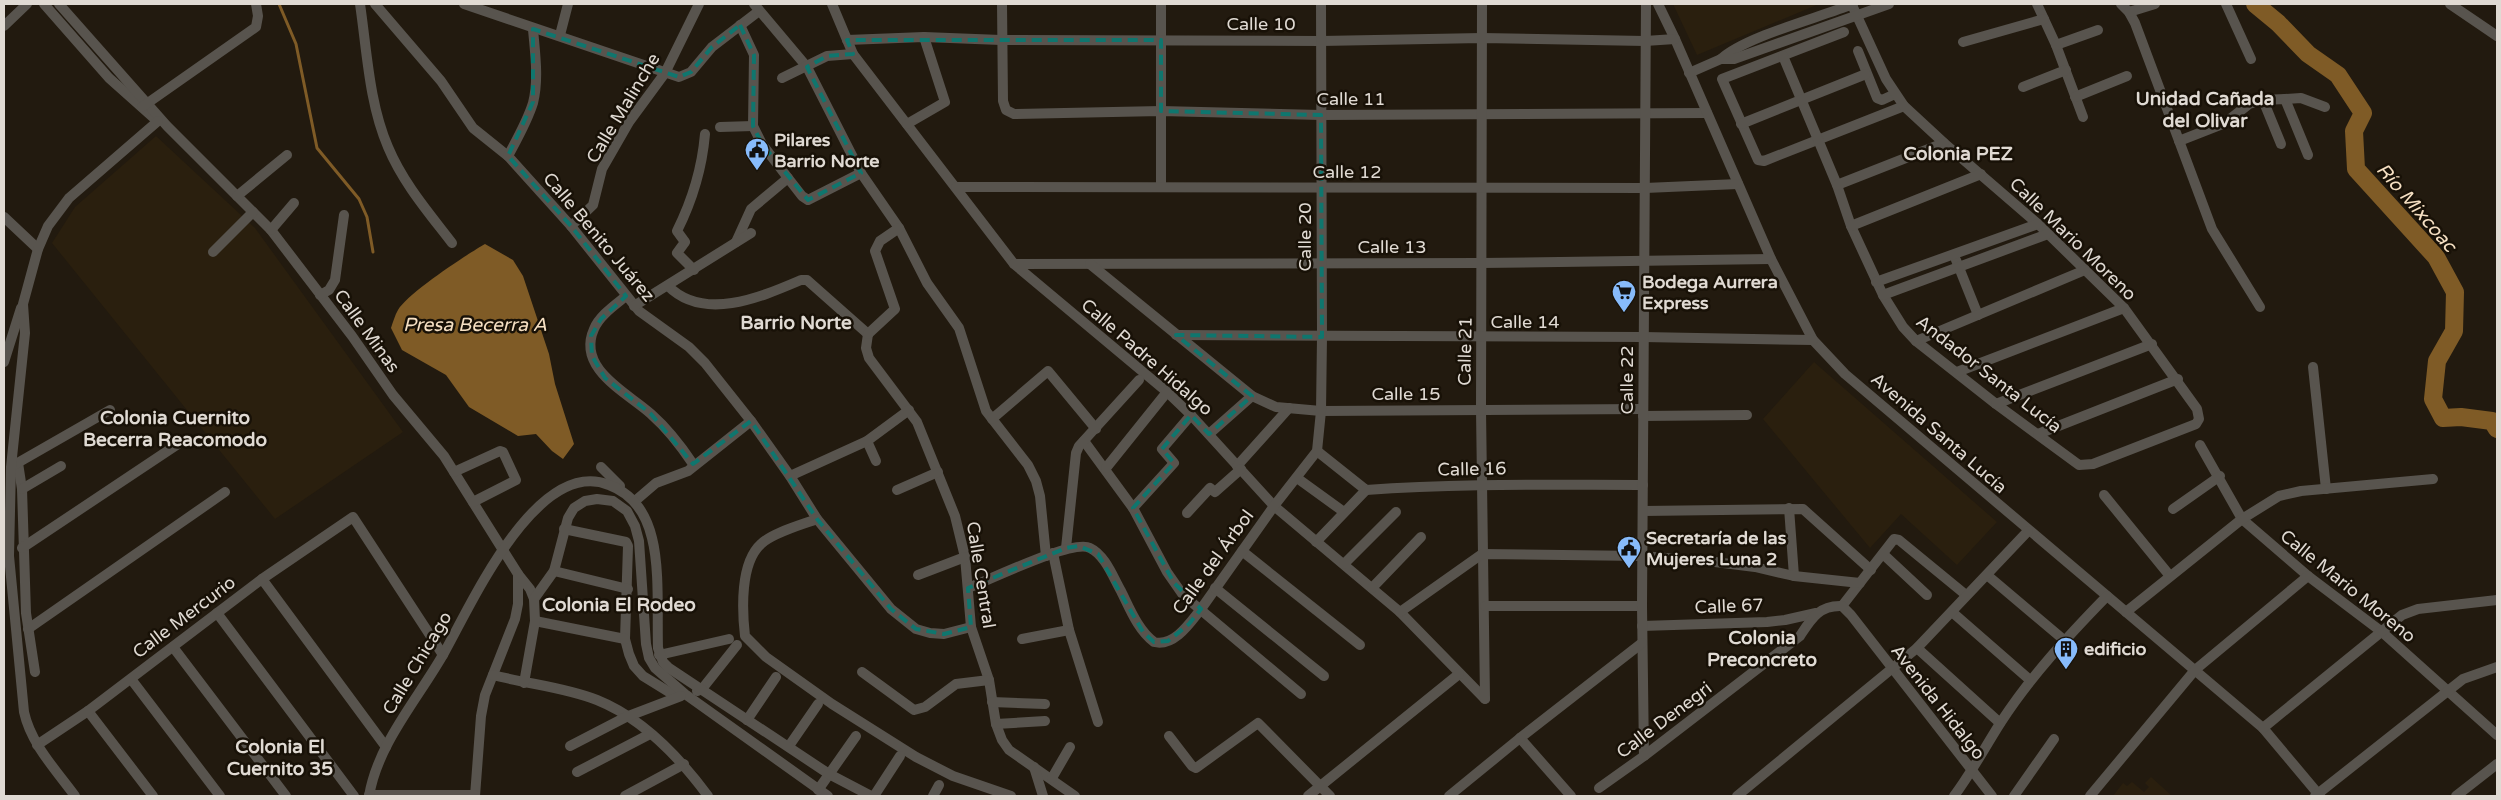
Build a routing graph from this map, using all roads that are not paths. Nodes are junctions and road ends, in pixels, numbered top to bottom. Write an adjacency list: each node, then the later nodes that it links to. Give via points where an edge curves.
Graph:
1 (26, 4): 29 (street)
2 (44, 4): 63 (street, Calle Minas, via 96,64)
3 (59, 4): 63 (street, Calle Minas)
4 (256, 4): 63 (street, via 256,26)
5 (360, 4): 108 (street, via 378,119 388,147 419,200)
6 (375, 4): 84 (street, Calle Benito Juárez, via 441,81 473,128)
7 (464, 4): 30 (street)
8 (568, 4): 33 (street)
9 (699, 4): 52 (street, Calle Malinche)
10 (832, 4): 38 (street, Calle Padre Hidalgo)
11 (1002, 4): 39 (street)
12 (1161, 4): 40 (street)
13 (1321, 4): 41 (street, Calle 20)
14 (1482, 4): 36 (street, Calle 21)
15 (1646, 4): 42 (street, Calle 22)
16 (1658, 4): 37 (street, Avenida Santa Lucía)
17 (1852, 4): 26 (street, Calle Mario Moreno); 48 (street, via 1758,39 1729,52)
18 (1889, 4): 26 (street)
19 (2037, 4): 27 (street)
20 (2121, 4): 25 (street)
21 (2155, 4): 25 (street)
22 (2226, 4): 49 (street)
23 (2450, 4): 34 (street)
24 (757, 7): 28 (street); 50 (street)
25 (2129, 12): 79 (street)
26 (1856, 16): 48 (street, via 1734,59); 58 (street, Calle Mario Moreno)
27 (2044, 20): 43 (street); 44 (street)
28 (740, 25): 52 (street, via 712,47 691,72 678,77); 75 (street, via 754,55)
29 (4, 26)
30 (533, 29): 33 (street); 84 (street, via 536,80 533,102)
31 (2098, 30): 44 (street)
32 (1844, 32): 47 (street)
33 (560, 35): 52 (street)
34 (2497, 36)
35 (924, 37): 38 (street, Calle 10); 39 (street, Calle 10); 73 (street, via 944,96 943,105)
36 (1482, 38): 41 (street, Calle 10); 42 (street, Calle 10); 68 (street, Calle 21)
37 (1675, 39): 42 (street, Calle 10); 53 (street, Avenida Santa Lucía)
38 (848, 40): 46 (street, Calle Padre Hidalgo)
39 (1001, 40): 40 (street, Calle 10); 66 (street, Calle 11, via 1003,101 1006,110 1014,114)
40 (1161, 40): 41 (street, Calle 10); 66 (street)
41 (1321, 41): 69 (street, Calle 20)
42 (1645, 41): 70 (street, Calle 22)
43 (1963, 42)
44 (2056, 45): 51 (street)
45 (1858, 51): 54 (street)
46 (853, 54): 50 (street, via 826,56); 73 (street, Calle Padre Hidalgo)
47 (1783, 56): 60 (street, Andador Santa Lucía); 74 (street, via 1724,78 1722,82)
48 (1722, 59): 53 (street)
49 (2251, 59)
50 (807, 67): 56 (street); 85 (street)
51 (2066, 70): 57 (street); 59 (street)
52 (665, 73): 101 (street, Calle Malinche, via 607,158 593,205)
53 (1689, 73): 67 (street, Avenida Santa Lucía)
54 (1866, 74): 58 (street, via 1877,98 1882,100); 60 (street)
55 (2126, 76): 59 (street)
56 (782, 78)
57 (2023, 87)
58 (1894, 94): 64 (street, Calle Mario Moreno)
59 (2075, 97): 71 (street)
60 (1802, 99): 74 (street); 78 (street, Andador Santa Lucía)
61 (2285, 99): 62 (street); 65 (street, via 2301,98); 83 (street)
62 (2263, 100): 79 (street, via 2242,107 2225,123); 81 (street)
63 (145, 106): 72 (street, Calle Minas)
64 (1904, 106): 78 (street); 80 (street, Calle Mario Moreno)
65 (2325, 107)
66 (1161, 111): 69 (street, Calle 11); 90 (street)
67 (1707, 113): 70 (street, Calle 11); 88 (street, Avenida Santa Lucía)
68 (1482, 114): 69 (street, Calle 11); 70 (street, Calle 11); 93 (street, Calle 21)
69 (1321, 115): 92 (street, Calle 20)
70 (1645, 115): 94 (street, Calle 22)
71 (2083, 117)
72 (163, 123): 95 (street, Calle Minas); 109 (street, via 69,198 48,226)
73 (907, 124): 91 (street, Calle Padre Hidalgo)
74 (1741, 124): 78 (street, via 1757,158 1764,161)
75 (753, 126): 76 (street); 87 (street, via 762,144)
76 (720, 127)
77 (705, 134): 119 (street, via 698,181 677,230 685,242 677,253)
78 (1819, 140): 89 (street, Andador Santa Lucía)
79 (2179, 141): 128 (street, via 2212,229)
80 (1944, 143): 86 (street, Calle Mario Moreno); 89 (street)
81 (2281, 144)
82 (287, 155): 95 (street)
83 (2308, 155)
84 (508, 156): 101 (street, Calle Benito Juárez)
85 (861, 173): 87 (street, via 808,200); 103 (street)
86 (1980, 174): 100 (street, Calle Mario Moreno); 102 (street)
87 (788, 178): 107 (street, via 751,209)
88 (1738, 184): 94 (street, Calle 12); 112 (street, Avenida Santa Lucía)
89 (1837, 185): 102 (street, Andador Santa Lucía)
90 (1161, 186): 91 (street, Calle 12); 92 (street, Calle 12)
91 (956, 187): 116 (street, Calle Padre Hidalgo)
92 (1322, 188): 93 (street, Calle 12); 114 (street, Calle 20)
93 (1481, 188): 94 (street, Calle 12); 115 (street, Calle 21)
94 (1645, 188): 113 (street, Calle 22)
95 (237, 196): 97 (street, Calle Minas)
96 (294, 203): 104 (street)
97 (253, 212): 104 (street, Calle Minas); 110 (street)
98 (344, 215): 123 (street, via 335,280 329,290)
99 (4, 217): 109 (street)
100 (2038, 224): 106 (street, Calle Mario Moreno); 111 (street)
101 (571, 226): 125 (street, Calle Benito Juárez)
102 (1851, 226): 121 (street, Andador Santa Lucía)
103 (899, 228): 131 (street, via 880,241 875,250 895,309); 155 (street, via 927,283 959,328 981,400)
104 (270, 230): 123 (street, Calle Minas)
105 (751, 233): 107 (street)
106 (2048, 234): 118 (street); 120 (street, Calle Mario Moreno)
107 (736, 242): 119 (street)
108 (452, 243)
109 (38, 249): 126 (street)
110 (214, 252)
111 (1954, 255): 118 (street); 121 (street)
112 (1771, 259): 113 (street, Calle 13); 136 (street, Avenida Santa Lucía)
113 (1644, 261): 115 (street, Calle 13); 134 (street, Calle 22)
114 (1321, 263): 115 (street, Calle 13); 117 (street, Calle 13); 133 (street, Calle 20)
115 (1481, 263): 135 (street, Calle 21)
116 (1014, 264): 117 (street, Calle 13); 144 (street, Calle Padre Hidalgo)
117 (1090, 264): 132 (street, Calle 15)
118 (1959, 266): 124 (street); 130 (street)
119 (694, 270): 122 (street)
120 (2085, 270): 129 (street, Calle Mario Moreno); 130 (street)
121 (1876, 282): 124 (street, Andador Santa Lucía)
122 (668, 286): 127 (street); 131 (street, via 688,302 727,303 749,300 807,280)
123 (320, 295): 173 (street, Calle Minas)
124 (1883, 295): 137 (street, Andador Santa Lucía, via 1903,327)
125 (626, 296): 127 (street, Calle Benito Juárez); 167 (street, via 594,328 590,345 592,356 605,378 651,414)
126 (23, 304): 139 (street); 168 (street, via 25,334)
127 (634, 306): 156 (street, Calle Benito Juárez, via 705,362)
128 (2260, 307)
129 (2124, 308): 138 (street, Calle Mario Moreno); 141 (street)
130 (1978, 315): 137 (street)
131 (868, 334): 149 (street, Calle Central, via 866,348 869,358)
132 (1176, 335): 133 (street, Calle 14); 145 (street, Calle 15)
133 (1322, 337): 135 (street, Calle 14); 151 (street, Calle 20)
134 (1643, 337): 135 (street, Calle 14); 136 (street, Calle 14); 152 (street, Calle 22)
135 (1483, 338): 150 (street, Calle 21)
136 (1813, 340): 201 (street, Avenida Santa Lucía, via 1845,374)
137 (1916, 340): 141 (street, Andador Santa Lucía)
138 (2152, 344): 142 (street, Calle Mario Moreno); 146 (street)
139 (4, 362)
140 (2313, 367): 182 (street)
141 (1957, 372): 146 (street, Andador Santa Lucía)
142 (2178, 379): 159 (street); 166 (street, Calle Mario Moreno, via 2197,409 2199,419 2191,427 2093,464 2083,466)
143 (1139, 380): 157 (street)
144 (1167, 392): 153 (street, Calle Padre Hidalgo); 171 (street)
145 (1252, 396): 147 (street, Calle 15, via 1276,407); 158 (street)
146 (1996, 404): 159 (street, Andador Santa Lucía)
147 (1289, 408): 151 (street, Calle 15); 172 (street)
148 (110, 410): 168 (street)
149 (909, 410): 160 (street); 174 (street, Calle Central, via 925,437)
150 (1481, 410): 151 (street, Calle 15); 152 (street, Calle 15); 179 (street, Calle 21)
151 (1321, 411): 164 (street, Calle 20)
152 (1643, 412): 154 (street, Calle 15); 180 (street, Calle 22)
153 (1192, 415): 158 (street, Calle Padre Hidalgo); 191 (street, via 1162,449 1174,462)
154 (1746, 415)
155 (992, 419): 157 (street, via 1046,372 1050,372); 210 (street, via 1028,465 1036,481)
156 (751, 421): 167 (street); 175 (street, Calle Benito Juárez)
157 (1096, 429): 161 (street)
158 (1209, 434): 172 (street, Calle Padre Hidalgo)
159 (2038, 434): 166 (street, Andador Santa Lucía)
160 (867, 441): 165 (street); 175 (street)
161 (1084, 441): 171 (street); 205 (street, via 1074,459)
162 (181, 442): 204 (street)
163 (2200, 445): 176 (street, Calle Mario Moreno)
164 (1317, 451): 177 (street, Calle del Árbol); 185 (street)
165 (876, 461)
166 (2075, 463)
167 (694, 464): 188 (street, via 681,475 656,483)
168 (15, 465): 181 (street); 292 (street, via 11,582 24,712)
169 (61, 466): 181 (street)
170 (601, 467): 183 (street)
171 (1106, 468): 191 (street)
172 (1239, 468): 190 (street, Calle Padre Hidalgo); 197 (street, via 1215,492 1210,488)
173 (454, 472): 189 (street, Calle Minas); 189 (street, via 503,452 515,482)
174 (938, 472): 184 (street); 212 (street, Calle Central, via 955,516)
175 (790, 476): 198 (street, Calle Benito Juárez)
176 (2220, 476): 193 (street); 199 (street, Calle Mario Moreno)
177 (1297, 478): 190 (street, Calle del Árbol); 195 (street)
178 (2433, 479): 182 (street)
179 (1481, 485): 180 (street, Calle 16); 185 (street, Calle 16); 208 (street, Calle 21)
180 (1642, 485): 194 (street, Calle 22)
181 (22, 489): 204 (street)
182 (2326, 489): 199 (street, via 2301,490 2279,496)
183 (624, 490): 188 (street); 206 (street, Calle Chicago, via 590,481 558,491 526,520)
184 (897, 490)
185 (1366, 490): 195 (street)
186 (225, 492): 245 (street)
187 (2104, 495): 220 (street)
188 (635, 501): 256 (street, via 652,536 655,551)
189 (473, 502): 206 (street, Calle Minas)
190 (1274, 506): 203 (street, Calle Padre Hidalgo); 207 (street, Calle del Árbol)
191 (1133, 508): 236 (street, via 1174,583)
192 (1789, 508): 194 (street); 214 (street, via 1808,512); 219 (street)
193 (2174, 509)
194 (1642, 511): 211 (street, Calle 22)
195 (1344, 512): 203 (street)
196 (1396, 512): 213 (street)
197 (1187, 514)
198 (817, 519): 244 (street, Calle Benito Juárez, via 891,609 916,629 944,634); 323 (street, via 772,537 753,553 743,592 744,636 766,657 832,704 916,757 953,776)
199 (2242, 519): 220 (street); 221 (street, Calle Mario Moreno)
200 (564, 529): 215 (street); 227 (street, via 621,540 628,546); 273 (street, via 574,508 585,501 613,500 627,511 639,541 649,658)
201 (2028, 531): 218 (street); 230 (street, Avenida Santa Lucía)
202 (1421, 537): 226 (street)
203 (1316, 542): 213 (street, Calle Padre Hidalgo)
204 (22, 548): 245 (street)
205 (1066, 548): 210 (street, Calle del Árbol); 236 (street, Calle del Árbol, via 1089,547 1098,554 1143,632 1154,642 1163,643 1176,636)
206 (502, 550): 216 (street, Calle Minas); 255 (street, Calle Chicago)
207 (1242, 551): 225 (street, Calle del Árbol); 252 (street)
208 (1482, 554): 211 (street); 233 (street, Calle 21); 237 (street)
209 (1883, 554): 214 (street); 228 (street); 229 (street, via 1894,538 1899,540)
210 (1050, 555): 224 (street, Calle del Árbol); 246 (street)
211 (1642, 556): 219 (street, via 1755,567); 234 (street, Calle 22)
212 (965, 557): 217 (street); 224 (street, Calle Central)
213 (1344, 564): 226 (street, Calle Padre Hidalgo)
214 (1871, 570): 223 (street)
215 (554, 571): 227 (street); 231 (street)
216 (518, 574): 231 (street, Calle Minas); 263 (street, via 515,619)
217 (918, 575)
218 (1987, 575): 229 (street); 250 (street)
219 (1794, 576): 223 (street)
220 (2170, 576): 239 (street)
221 (2308, 576): 247 (street, Calle Mario Moreno); 259 (street)
222 (262, 579): 240 (street, Calle Mercurio); 255 (street, Calle Mercurio, via 353,518); 295 (street)
223 (1860, 583): 235 (street)
224 (968, 588): 244 (street, Calle Central)
225 (1215, 588): 236 (street, Calle del Árbol); 264 (street)
226 (1372, 588): 237 (street, Calle Padre Hidalgo)
227 (628, 589): 248 (street)
228 (1927, 595)
229 (1966, 595): 238 (street)
230 (2106, 596): 239 (street, Avenida Santa Lucía); 250 (street)
231 (534, 599): 242 (street)
232 (2497, 600): 247 (street, via 2418,609 2402,615)
233 (1485, 606): 234 (street); 274 (street, Calle 21)
234 (1642, 606): 243 (street, Calle 22)
235 (1842, 606): 241 (street, via 1829,606); 258 (street, Avenida Hidalgo)
236 (1201, 610): 272 (street)
237 (1400, 612): 262 (street, Calle Padre Hidalgo)
238 (1952, 612): 254 (street); 268 (street)
239 (2126, 612): 259 (street, Avenida Santa Lucía)
240 (217, 613): 253 (street, Calle Mercurio); 315 (street)
241 (1816, 613): 243 (street, Calle 67, via 1776,621); 298 (street, Calle Denegri, via 1800,636)
242 (535, 621): 248 (street); 269 (street)
243 (1642, 626): 251 (street, Calle 22)
244 (971, 627): 267 (street, Calle Central)
245 (28, 630): 260 (street)
246 (1069, 630): 249 (street); 282 (street)
247 (2382, 632): 271 (street, Calle Mario Moreno); 285 (street)
248 (625, 639): 273 (street, via 634,666 644,676)
249 (1022, 639)
250 (2064, 640): 268 (street)
251 (1642, 643): 290 (street); 298 (street, Calle 22)
252 (1360, 645)
253 (173, 647): 266 (street, Calle Mercurio); 314 (street)
254 (1917, 648): 258 (street); 283 (street)
255 (443, 655): 295 (street, Calle Chicago)
256 (660, 655): 270 (street, via 669,668); 270 (street, via 733,642)
257 (2497, 667): 271 (street, via 2463,679)
258 (1892, 670): 303 (street, Avenida Hidalgo); 330 (street)
259 (2195, 670): 285 (street, Avenida Santa Lucía); 334 (street)
260 (35, 672)
261 (862, 672): 267 (street, via 914,710 920,710 956,684)
262 (1459, 674): 274 (street, Calle Padre Hidalgo); 307 (street)
263 (493, 675): 269 (street); 317 (street, via 481,716)
264 (1324, 676)
265 (776, 677): 280 (street)
266 (131, 679): 278 (street, Calle Mercurio); 313 (street)
267 (989, 680): 275 (street, Calle Central)
268 (2030, 680): 283 (street)
269 (524, 683): 279 (street, via 597,700)
270 (702, 689): 273 (street); 280 (street)
271 (2447, 692): 287 (street, Calle Mario Moreno); 310 (street)
272 (1301, 694)
273 (681, 696): 279 (street); 309 (street)
274 (1485, 699)
275 (992, 702): 277 (street); 284 (street, Calle Central)
276 (818, 704): 294 (street)
277 (1045, 704)
278 (88, 711): 292 (street, Calle Mercurio); 312 (street)
279 (626, 717): 286 (street); 293 (street)
280 (747, 720): 294 (street)
281 (1045, 721): 284 (street)
282 (1098, 722)
283 (2000, 723): 303 (street)
284 (996, 724): 301 (street, Calle Central, via 1005,746)
285 (2263, 728): 310 (street, Avenida Santa Lucía)
286 (650, 734): 299 (street); 302 (street)
287 (2497, 735)
288 (856, 736): 304 (street)
289 (1169, 736): 307 (street, via 1196,768 1258,723)
290 (1520, 738): 328 (street); 329 (street)
291 (2054, 739): 333 (street)
292 (37, 745): 311 (street)
293 (570, 746)
294 (789, 746): 304 (street)
295 (386, 747): 316 (street, Calle Chicago, via 372,777)
296 (1070, 747): 305 (street)
297 (900, 756): 321 (street)
298 (1644, 756): 308 (street, Calle Denegri)
299 (684, 764): 318 (street); 319 (street)
300 (2497, 764): 335 (street)
301 (1033, 765): 305 (street, Calle Central); 324 (street)
302 (577, 772)
303 (1972, 772): 331 (street); 332 (street, Avenida Hidalgo)
304 (829, 774): 309 (street); 321 (street)
305 (1052, 778): 325 (street, Calle Central)
306 (939, 785): 322 (street)
307 (1320, 786): 326 (street); 327 (street)
308 (1600, 788)
309 (818, 790): 320 (street)
310 (2317, 795)
311 (75, 796)
312 (153, 796)
313 (220, 796)
314 (286, 796)
315 (354, 796)
316 (369, 796): 317 (street)
317 (475, 796)
318 (625, 796)
319 (708, 796)
320 (828, 796)
321 (873, 796)
322 (933, 796)
323 (1011, 796)
324 (1044, 796)
325 (1074, 796)
326 (1308, 796)
327 (1330, 796)
328 (1449, 796)
329 (1571, 796)
330 (1736, 796)
331 (1954, 796)
332 (1992, 796)
333 (2014, 796)
334 (2090, 796)
335 (2456, 796)

